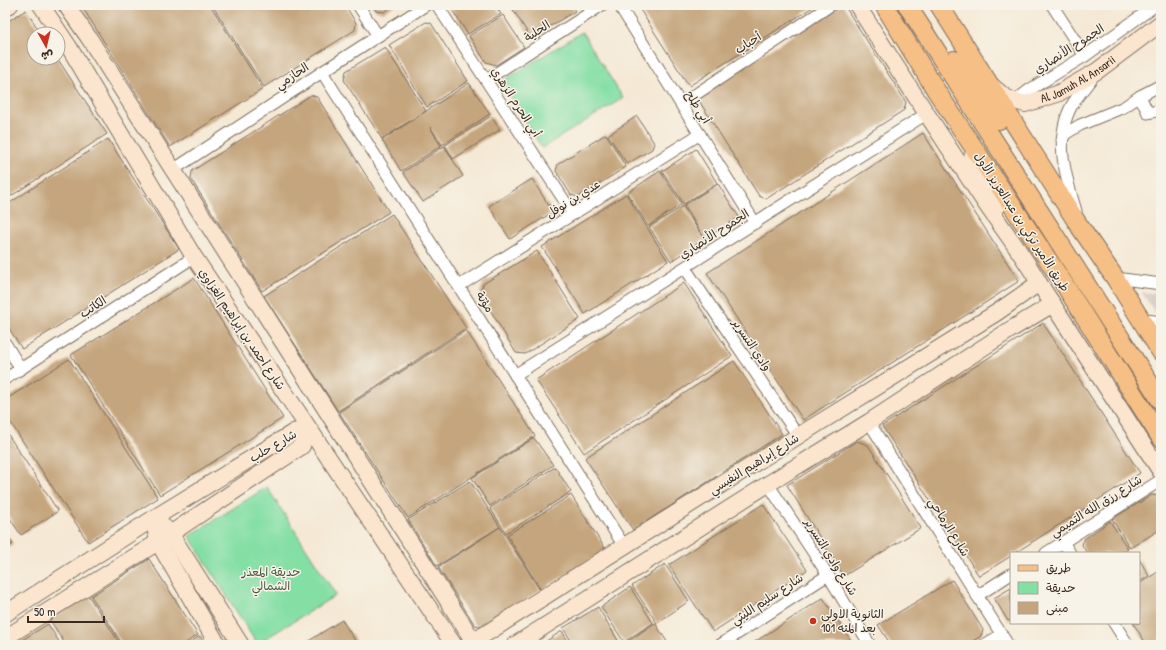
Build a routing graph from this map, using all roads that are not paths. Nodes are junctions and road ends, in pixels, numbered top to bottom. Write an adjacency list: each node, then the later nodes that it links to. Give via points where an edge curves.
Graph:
1 (10, 5): 17 (street)
2 (41, 5): 21 (street, شارع أحمد بن إبراهيم الغزاوي)
3 (66, 5): 20 (street, شارع أحمد بن إبراهيم الغزاوي)
4 (358, 5): 19 (street)
5 (426, 5): 19 (street, الحازمي)
6 (437, 5): 25 (street, أبي الحرم الزهري)
7 (602, 5): 25 (street, الحلية)
8 (619, 5): 31 (street, أبي طلح)
9 (831, 5): 31 (street, أحباب)
10 (857, 5): 33 (street)
11 (884, 5): 28 (main road, طريق الأمير تركي بن عبدالعزيز الأول)
12 (907, 5): 59 (main road, طريق الأمير تركي بن عبدالعزيز الأول)
13 (911, 5): 39 (main road)
14 (939, 5): 26 (main road)
15 (1052, 5): 22 (street)
16 (1156, 5): 22 (street, الجموح الأنصاري)
17 (5, 8)
18 (1161, 24): 23 (street, Al Jamuh Al Ansarii)
19 (378, 36): 24 (street, الحازمي)
20 (89, 38): 21 (street, via 77,30 69,32); 36 (street, شارع أحمد بن إبراهيم الغزاوي)
21 (69, 47): 40 (street, شارع أحمد بن إبراهيم الغزاوي)
22 (1085, 56): 30 (street, الجموح الأنصاري)
23 (1097, 71): 30 (street, Al Jamuh Al Ansarii, via 1057,94 1025,104); 35 (street, via 1072,106)
24 (322, 72): 36 (street, الحازمي); 46 (street, مؤتة)
25 (486, 80): 37 (street, أبي الحرم الزهري)
26 (989, 83): 30 (street, via 1005,97); 39 (main road)
27 (1161, 85): 29 (street)
28 (937, 92): 41 (street); 63 (main road, طريق الأمير تركي بن عبدالعزيز الأول)
29 (1140, 96): 32 (street, via 1148,113); 35 (street, via 1124,107 1080,125 1065,134)
30 (1015, 101)
31 (681, 104): 34 (street, أبي طلح)
32 (1161, 110)
33 (926, 114): 38 (street, الجموح الأنصاري); 41 (street)
34 (700, 134): 37 (street, عدي بن نوفل); 38 (street, أبي طلح)
35 (1062, 140): 39 (street, via 1068,182)
36 (172, 170): 81 (street, شارع أحمد بن إبراهيم الغزاوي)
37 (573, 214): 46 (street, عدي بن نوفل)
38 (755, 223): 42 (street, الجموح الأنصاري)
39 (1080, 227): 43 (main road)
40 (194, 257): 55 (street, الكاتب); 61 (street, شارع أحمد بن إبراهيم الغزاوي)
41 (1029, 266): 44 (street)
42 (685, 268): 56 (street, الجموح الأنصاري); 62 (street, وادي التسرير)
43 (1115, 278): 45 (street); 49 (main road)
44 (1039, 283): 47 (street); 48 (street, شارع إبراهيم النفيسي)
45 (1161, 284)
46 (459, 286): 56 (street, مؤتة)
47 (1053, 304): 51 (street, شارع إبراهيم النفيسي); 54 (street)
48 (996, 313): 51 (street, via 1014,304 1021,308 1023,317); 58 (street, شارع إبراهيم النفيسي)
49 (1139, 319): 50 (street); 53 (main road)
50 (1161, 322)
51 (1013, 328): 60 (street, شارع إبراهيم النفيسي)
52 (5, 344): 55 (street)
53 (1161, 352)
54 (1090, 361): 64 (street); 65 (street)
55 (21, 369): 57 (street, الكاتب)
56 (516, 375): 71 (street, مؤتة)
57 (5, 379)
58 (858, 398): 60 (street); 62 (street, شارع إبراهيم النفيسي)
59 (1161, 401)
60 (870, 421): 67 (street, شارع إبراهيم النفيسي); 76 (street, شارع الرماحي)
61 (308, 428): 68 (street, شارع حلب, via 294,432); 69 (street, شارع حلب, via 302,446); 84 (street, شارع أحمد بن إبراهيم الغزاوي)
62 (798, 436): 71 (street, شارع إبراهيم النفيسي)
63 (1161, 438)
64 (1161, 453)
65 (1161, 472)
66 (1161, 480): 70 (street, شارع رزق الله التميمي)
67 (768, 484): 75 (street, شارع وادي التسرير); 85 (street, شارع إبراهيم النفيسي)
68 (154, 518): 69 (street); 77 (street, شارع حلب)
69 (164, 537): 80 (street, شارع حلب); 82 (street); 83 (street)
70 (1063, 542): 72 (street, شارع رزق الله التميمي); 73 (street)
71 (624, 546): 81 (street, شارع إبراهيم النفيسي)
72 (1048, 552)
73 (1069, 552)
74 (1010, 575): 76 (street)
75 (828, 576): 86 (street, شارع سليم الليثي); 87 (street, شارع وادي التسرير)
76 (977, 596): 79 (street, شارع الرماحي)
77 (5, 614)
78 (1115, 624): 90 (street)
79 (1001, 635): 88 (street); 89 (street, شارع الرماحي)
80 (5, 638)
81 (473, 644)
82 (218, 645)
83 (241, 645)
84 (454, 645)
85 (515, 645)
86 (720, 645)
87 (870, 645)
88 (984, 645)
89 (1008, 645)
90 (1128, 645)

